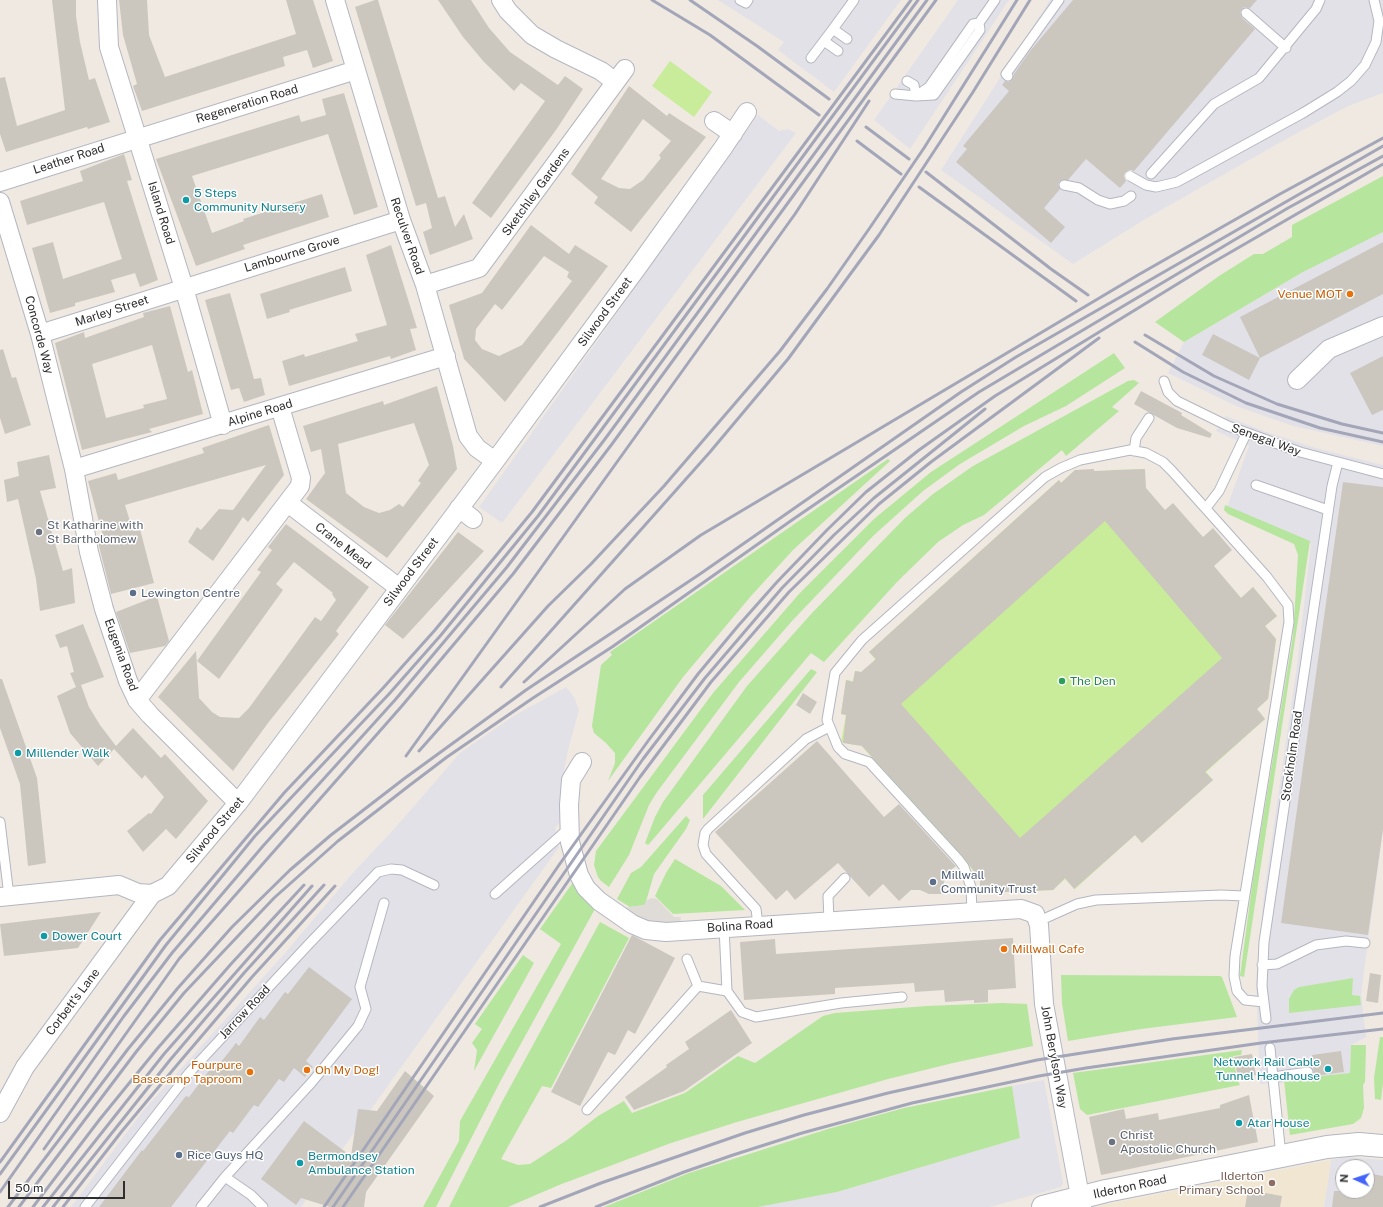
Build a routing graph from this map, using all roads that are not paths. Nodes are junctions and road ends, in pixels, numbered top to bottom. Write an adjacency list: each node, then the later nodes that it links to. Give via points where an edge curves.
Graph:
1 (107, 0): 26 (street, Island Road, via 109,47)
2 (334, 0): 18 (street, Reculver Road)
3 (501, 0): 34 (street, Sketchley Gardens, via 508,11 532,35 601,70 620,75 479,268)
4 (740, 0): 5 (lane, via 746,3)
5 (748, 0)
6 (854, 0): 12 (lane)
7 (995, 0): 22 (lane, via 979,23 973,24 929,87)
8 (1060, 0): 19 (lane, via 1006,74)
9 (1320, 0): 15 (lane)
10 (1374, 0): 28 (lane, bridge, via 1379,21 1376,42 1365,65 1337,92 1177,182 1156,187 1146,185)
11 (1246, 13): 15 (lane)
12 (833, 28): 13 (lane); 14 (lane)
13 (847, 39)
14 (824, 40): 16 (lane); 17 (lane)
15 (1286, 48): 27 (lane, via 1259,78 1214,104)
16 (838, 51)
17 (811, 58)
18 (356, 70): 26 (street, Regeneration Road); 33 (street, Reculver Road)
19 (1008, 76)
20 (907, 81): 22 (lane, via 914,85)
21 (895, 94): 22 (lane)
22 (916, 96)
23 (747, 112): 25 (street, Silwood Street)
24 (714, 121): 25 (street)
25 (733, 134): 46 (street, Silwood Street)
26 (138, 137): 29 (street, Leather Road); 35 (street, Island Road)
27 (1151, 174)
28 (1130, 176)
29 (0, 182)
30 (1064, 185): 31 (lane, via 1079,188 1110,204)
31 (1131, 196)
32 (0, 202): 37 (street, Concorde Way)
33 (401, 220): 34 (street, Reculver Road); 35 (street, Lambourne Grove)
34 (425, 285): 38 (street, Reculver Road)
35 (184, 288): 37 (street, Marley Street); 43 (street, Island Road)
36 (1383, 326): 39 (street, via 1329,349)
37 (40, 334): 48 (street, Concorde Way)
38 (446, 356): 41 (street, Alpine Road); 46 (street, Reculver Road, via 468,436 477,448)
39 (1297, 380)
40 (1164, 381): 44 (lane, Senegal Way, via 1168,392 1177,401)
41 (280, 407): 43 (street, Alpine Road); 51 (street, via 301,478 300,486)
42 (1148, 418): 45 (lane, via 1136,438)
43 (223, 425): 48 (street, Alpine Road)
44 (1246, 434): 47 (lane, Senegal Way); 52 (lane, via 1219,492)
45 (1134, 450): 52 (lane, via 1163,462); 56 (lane, via 1080,460 1053,472 919,588 862,640 838,668 833,679 828,715)
46 (495, 461): 54 (street, Silwood Street, via 466,514)
47 (1338, 462): 49 (lane, Senegal Way); 53 (lane, Stockholm Road)
48 (74, 469): 55 (street, Eugenia Road, via 89,552 104,609)
49 (1383, 474)
50 (1256, 485): 53 (lane)
51 (288, 503): 54 (street, Crane Mead); 55 (street)
52 (1206, 508): 66 (lane, via 1284,597 1289,613)
53 (1328, 510): 76 (lane, Stockholm Road)
54 (399, 588): 58 (street, Silwood Street)
55 (137, 700): 58 (street, Eugenia Road)
56 (830, 727): 69 (lane, via 841,751 869,762 958,859 971,887); 72 (lane, via 806,739 705,834 703,845 706,854 756,909)
57 (582, 762): 60 (street, Bolina Road, via 571,780)
58 (238, 804): 64 (street, Silwood Street, via 168,886)
59 (0, 822): 61 (lane)
60 (569, 828): 65 (lane); 73 (street, Bolina Road, via 571,848 582,882 595,898 622,918 646,930 657,932)
61 (2, 846): 67 (lane)
62 (845, 878): 71 (lane, via 828,896)
63 (434, 885): 91 (lane, Jarrow Road, via 402,870 378,872 189,1073)
64 (152, 894): 67 (street, via 138,893 119,885); 86 (street, Corbett's Lane, via 25,1068)
65 (496, 894)
66 (1244, 896): 70 (lane, via 1096,900 1067,907); 80 (lane, via 1235,956 1235,984 1237,991 1245,1000)
67 (4, 897)
68 (384, 903): 89 (lane, via 360,987 366,1009 358,1026 312,1082)
69 (972, 912): 70 (street, Bolina Road, via 1026,909); 71 (street, Bolina Road)
70 (1038, 919): 90 (street, John Berylson Way, via 1044,1004)
71 (829, 921): 72 (street, Bolina Road)
72 (758, 925): 73 (street, Bolina Road)
73 (724, 927): 78 (lane)
74 (1365, 943): 76 (lane, via 1346,941 1316,945 1276,964)
75 (687, 959): 77 (lane)
76 (1262, 964): 80 (lane, Stockholm Road)
77 (698, 986): 78 (lane); 85 (lane)
78 (727, 991): 79 (lane, via 742,1012 756,1017 841,1003)
79 (902, 997)
80 (1264, 1002): 81 (lane, Stockholm Road)
81 (1266, 1018)
82 (1270, 1048): 84 (lane)
83 (1308, 1072): 84 (lane)
84 (1273, 1077): 88 (lane)
85 (587, 1110)
86 (0, 1113)
87 (1383, 1146): 88 (street, Ilderton Road, via 1348,1145)
88 (1281, 1156): 90 (street, Ilderton Road)
89 (225, 1177): 92 (lane); 93 (lane)
90 (1081, 1202): 94 (street, Ilderton Road)
91 (85, 1207)
92 (201, 1207)
93 (263, 1207)
94 (1043, 1207)

